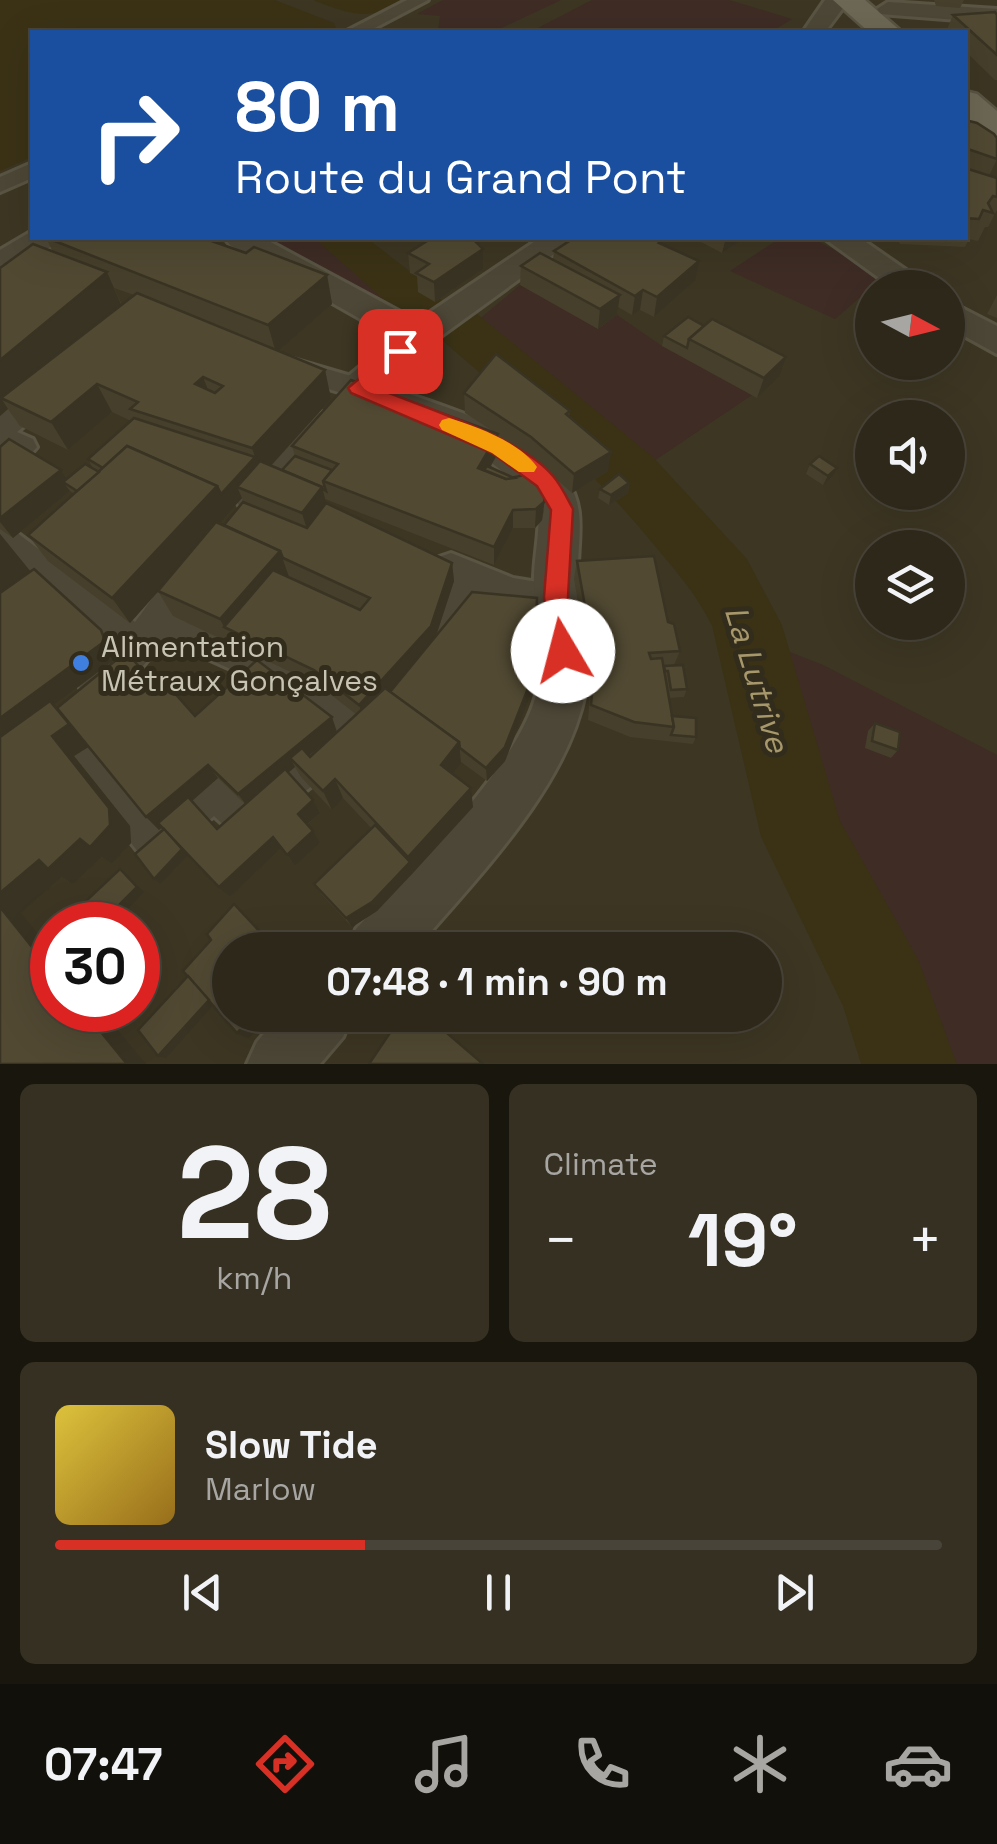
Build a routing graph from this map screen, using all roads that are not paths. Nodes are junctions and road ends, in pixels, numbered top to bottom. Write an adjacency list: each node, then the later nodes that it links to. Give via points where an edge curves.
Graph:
1 (420, 0): 5 (street)
2 (834, 2): 4 (main road); 6 (street)
3 (997, 16): 4 (street)
4 (889, 21)
5 (358, 30)
6 (815, 30)
7 (968, 104): 8 (main road)
8 (997, 128)
9 (30, 171): 10 (street)
10 (0, 185)
11 (39, 240): 15 (street)
12 (244, 240): 19 (street)
13 (557, 240): 19 (street)
14 (843, 240): 17 (street)
15 (7, 258): 16 (street)
16 (50, 270)
17 (889, 270)
18 (965, 322): 20 (street)
19 (418, 336): 23 (street)
20 (997, 342)
21 (269, 360): 23 (street)
22 (74, 370): 24 (street, via 2,429 0,436)
23 (358, 388): 28 (street, via 499,447 544,480 562,509); 29 (street, via 344,397 280,491 224,537)
24 (17, 456)
25 (0, 538): 29 (street)
26 (416, 551): 27 (street)
27 (468, 574): 28 (street, via 510,592); 30 (street, via 443,640)
28 (556, 597): 31 (street, via 561,694 547,732 493,815)
29 (147, 632): 30 (street); 30 (street, via 68,727 154,838 216,789 242,815)
30 (380, 709)
31 (392, 932)
32 (306, 1032): 33 (street)
33 (279, 1064)

